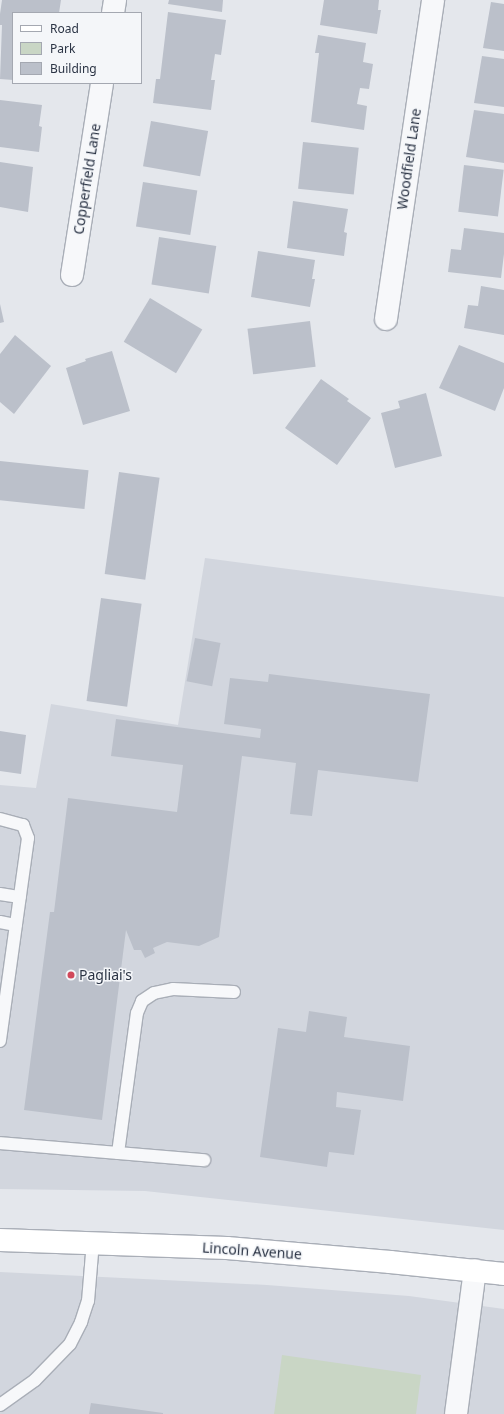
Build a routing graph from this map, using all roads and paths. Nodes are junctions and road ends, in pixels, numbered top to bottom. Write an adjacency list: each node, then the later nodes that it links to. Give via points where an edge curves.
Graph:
1 (115, 0): 3 (street)
2 (432, 0): 6 (street, Woodfield Lane)
3 (113, 12)
4 (102, 84): 5 (street, Copperfield Lane)
5 (72, 275)
6 (386, 319)
7 (0, 819): 9 (lane, via 23,825 28,838)
8 (0, 894): 9 (lane)
9 (20, 897): 11 (lane)
10 (0, 922): 11 (lane)
11 (16, 925): 13 (lane)
12 (234, 992): 15 (lane, via 173,989 154,993 142,1001 137,1014)
13 (0, 1041)
14 (0, 1143): 15 (lane)
15 (118, 1153): 16 (lane)
16 (204, 1160)
17 (0, 1240): 18 (main road, Lincoln Avenue)
18 (93, 1242): 19 (main road, Lincoln Avenue, via 227,1248); 21 (lane, via 88,1300 70,1344 35,1380)
19 (475, 1270): 20 (main road, Lincoln Avenue); 22 (street)
20 (504, 1274)
21 (0, 1406)
22 (456, 1414)

